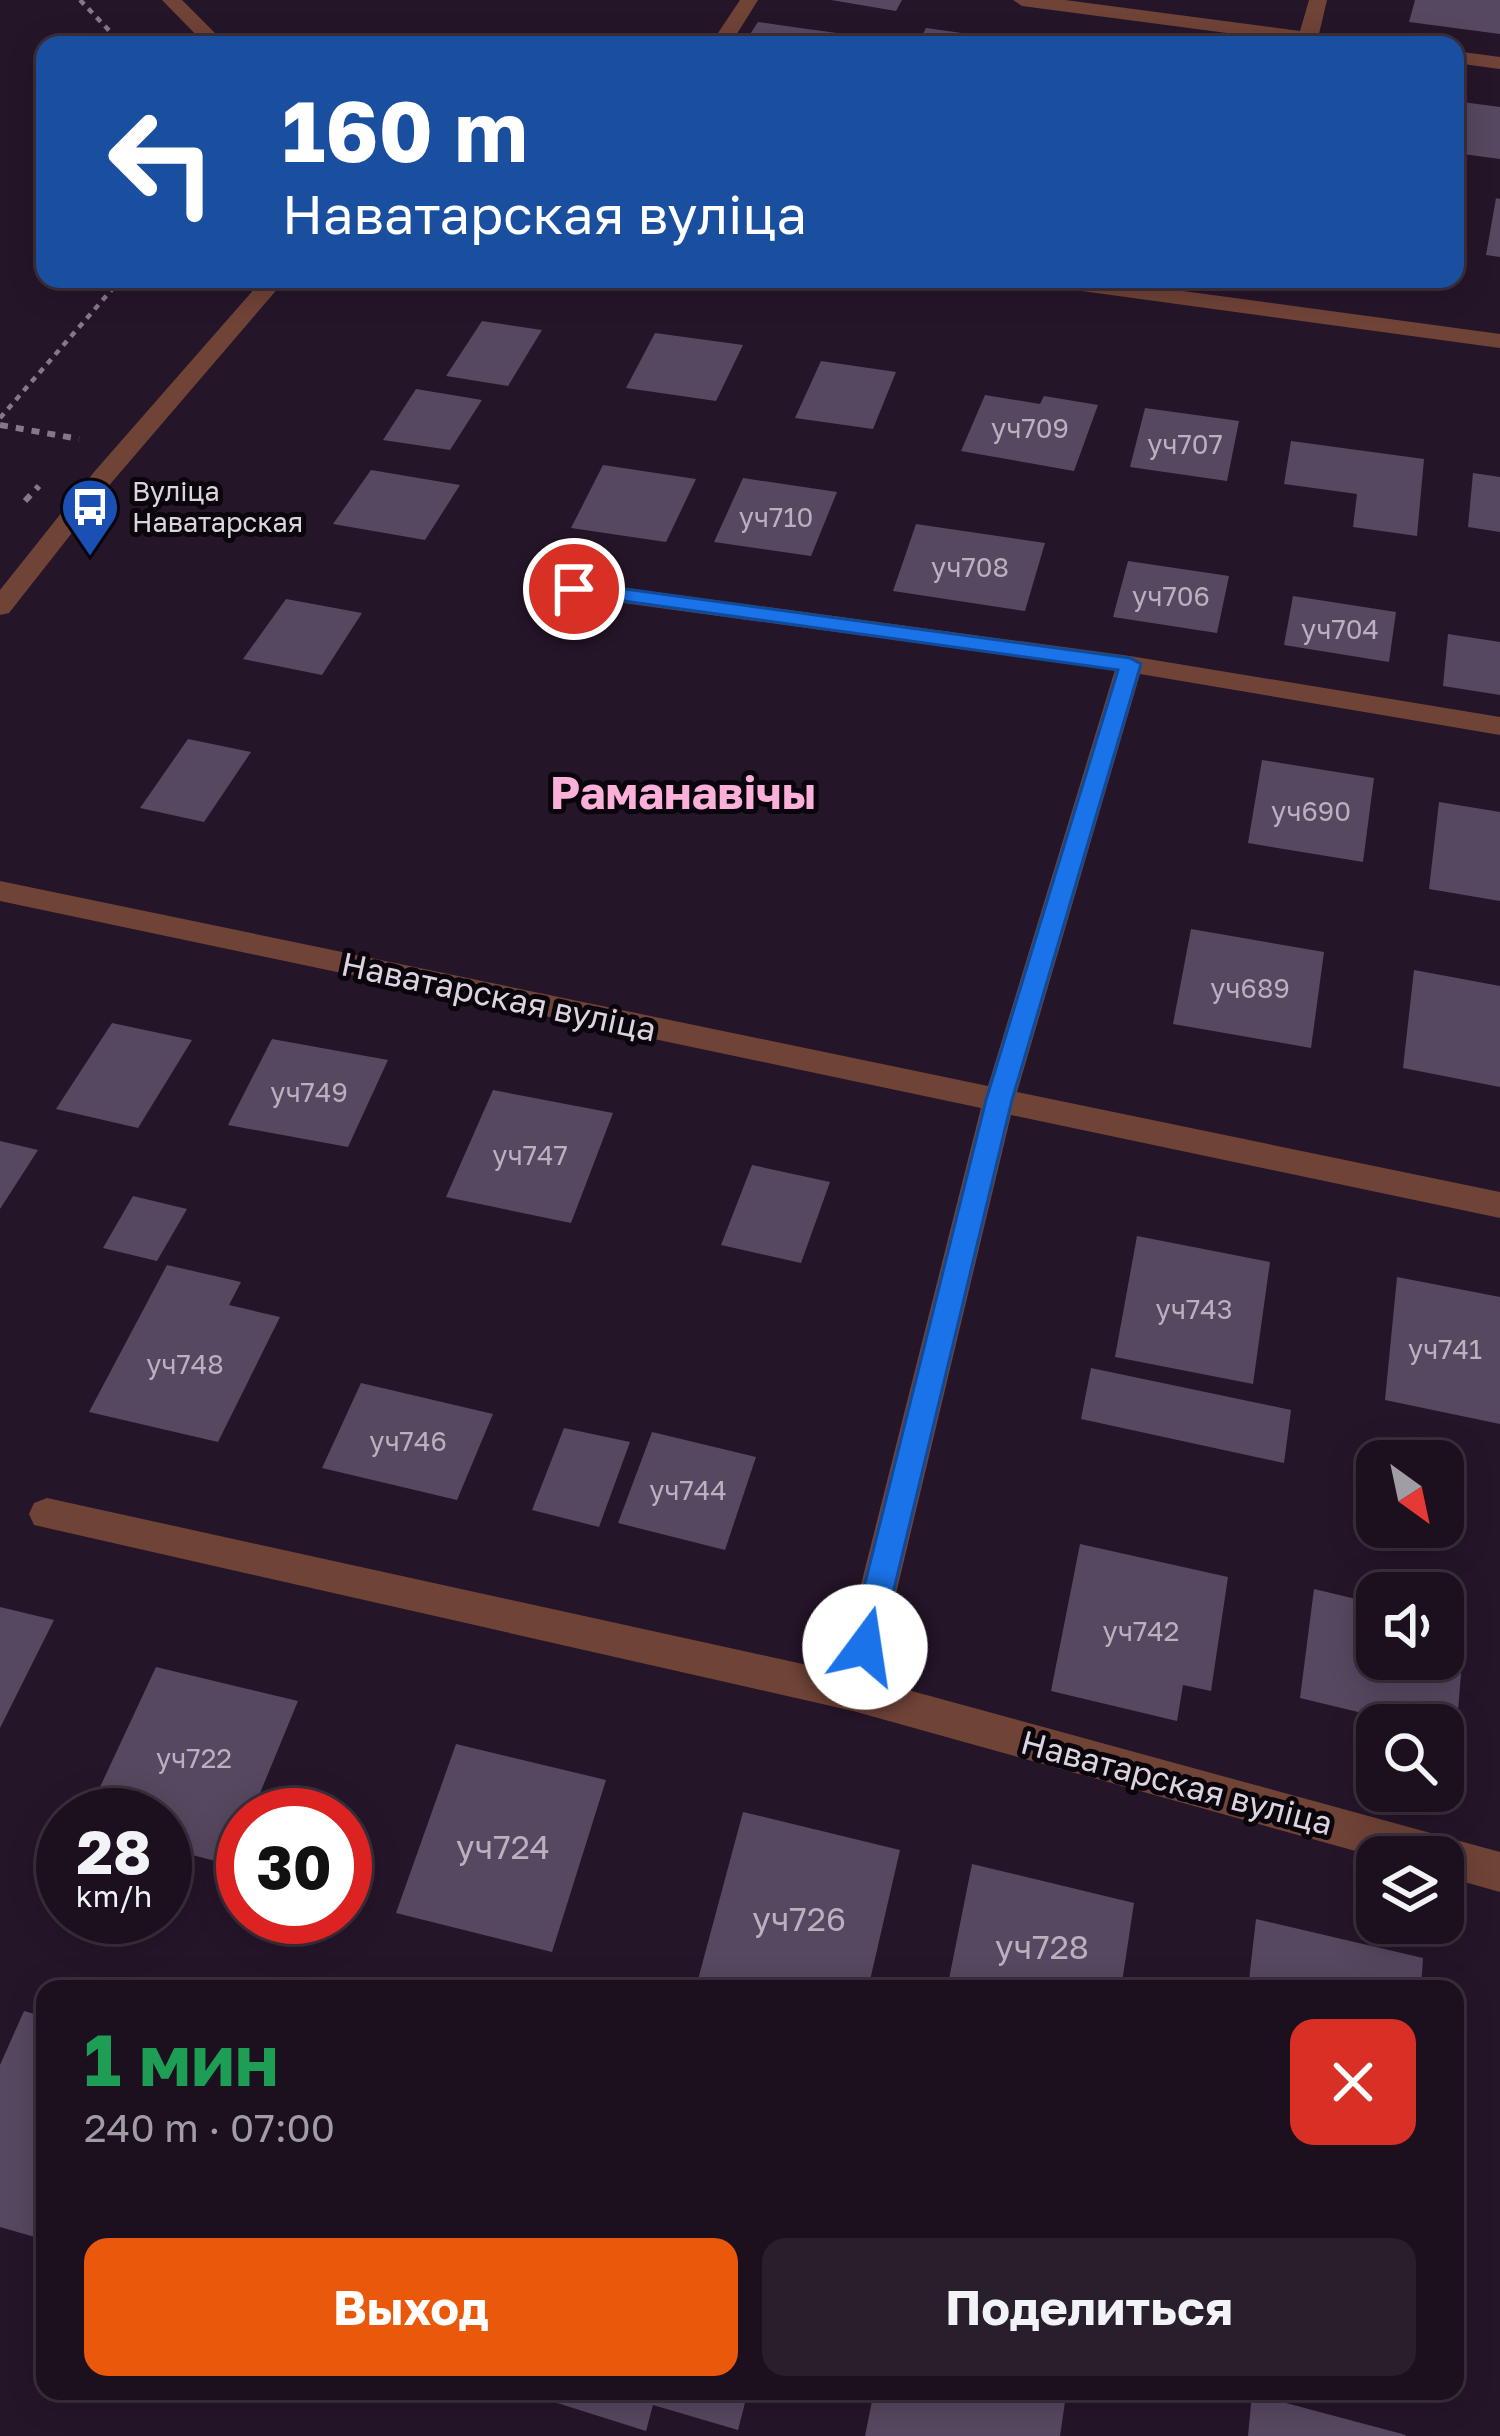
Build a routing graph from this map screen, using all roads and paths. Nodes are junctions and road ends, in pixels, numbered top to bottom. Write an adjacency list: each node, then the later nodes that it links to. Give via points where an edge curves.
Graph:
1 (80, 0): 6 (path)
2 (171, 0): 7 (street)
3 (749, 0): 8 (street)
4 (1022, 0): 9 (street)
5 (1318, 0): 10 (street)
6 (114, 36)
7 (208, 36)
8 (726, 36)
9 (1292, 36)
10 (1308, 36)
11 (1464, 58): 12 (street)
12 (1500, 62)
13 (113, 288): 17 (path)
14 (267, 288): 20 (street)
15 (1112, 288): 16 (street)
16 (1500, 341)
17 (0, 422): 18 (path)
18 (79, 440)
19 (574, 589): 21 (street)
20 (0, 607)
21 (1130, 664): 22 (street); 24 (street)
22 (1500, 726)
23 (0, 891): 24 (street, Наватарская вуліца)
24 (999, 1100): 25 (street, Наватарская вуліца); 27 (street)
25 (1500, 1205)
26 (47, 1514): 27 (street, Наватарская вуліца)
27 (854, 1693): 28 (street, Наватарская вуліца)
28 (1500, 1872)

